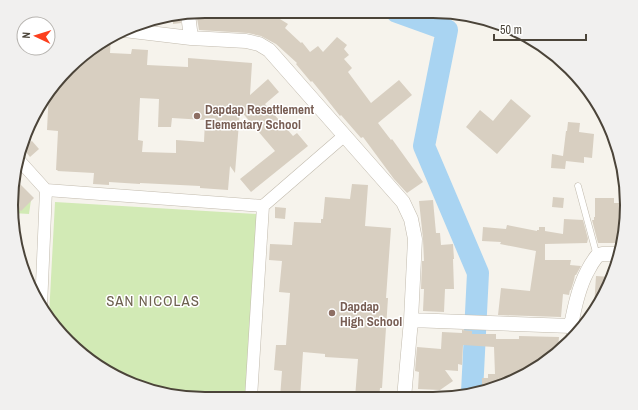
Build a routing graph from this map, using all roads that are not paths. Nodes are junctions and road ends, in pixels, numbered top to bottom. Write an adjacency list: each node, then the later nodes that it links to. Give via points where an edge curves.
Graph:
1 (189, 19): 3 (street)
2 (135, 31): 3 (street)
3 (191, 38): 4 (street, via 246,41 270,50)
4 (345, 135): 8 (street); 12 (street, via 403,202 411,219 416,239)
5 (23, 164): 7 (street)
6 (578, 186): 10 (lane)
7 (46, 190): 8 (street); 11 (street)
8 (263, 206): 15 (street)
9 (614, 254): 10 (street)
10 (597, 256): 13 (street, via 583,280 574,312)
11 (41, 295)
12 (411, 320): 14 (street); 16 (street)
13 (573, 329)
14 (571, 331)
15 (251, 392)
16 (405, 392)

